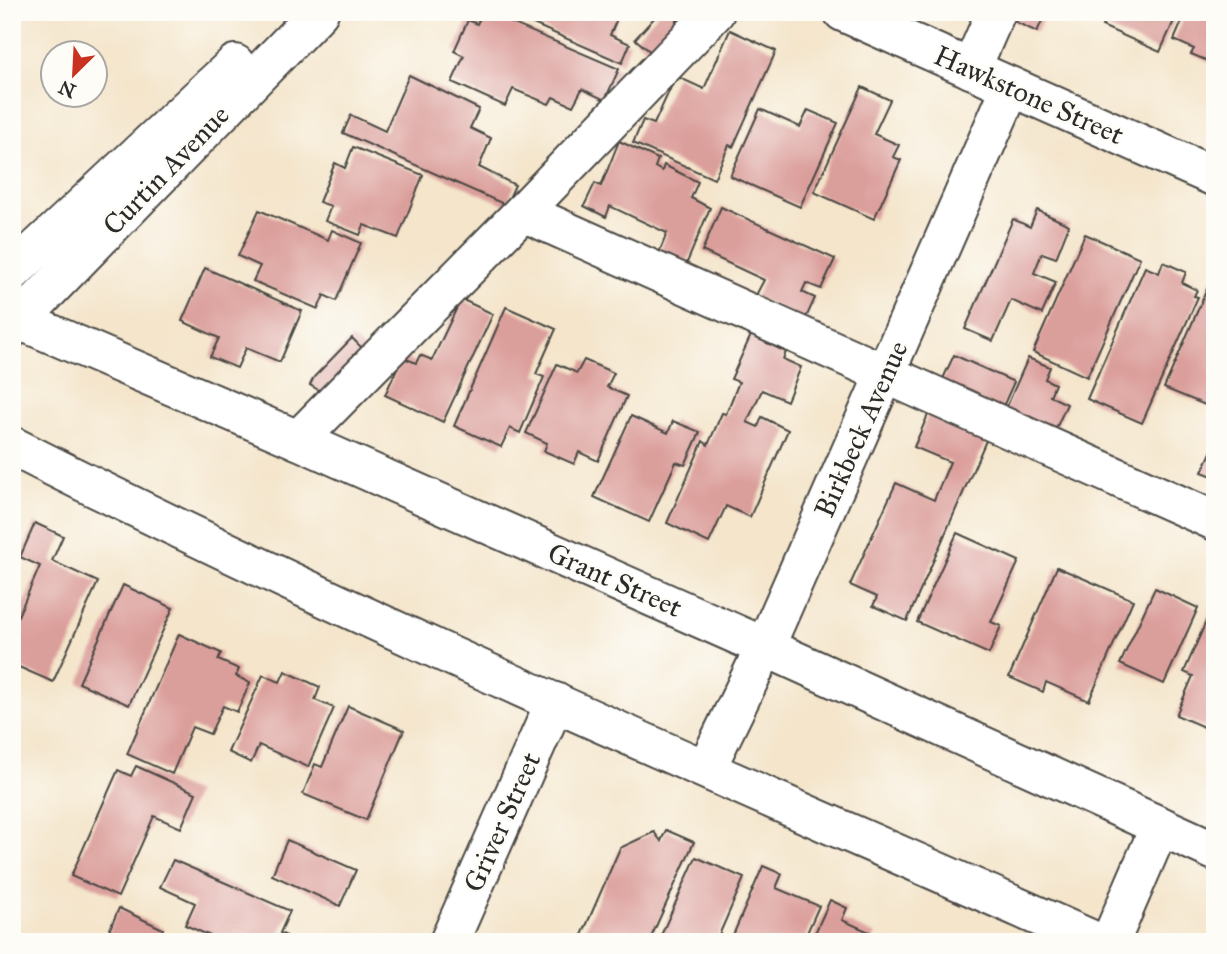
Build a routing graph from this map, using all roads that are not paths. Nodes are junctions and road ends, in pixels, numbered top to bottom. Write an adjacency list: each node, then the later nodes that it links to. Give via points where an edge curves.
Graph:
1 (285, 12): 10 (street, Curtin Avenue)
2 (319, 12): 11 (street, Curtin Avenue)
3 (715, 12): 9 (street)
4 (843, 12): 6 (street, Hawkstone Street)
5 (996, 12): 6 (street)
6 (971, 69): 7 (street, Hawkstone Street)
7 (1011, 87): 8 (street, Hawkstone Street); 12 (street, Birkbeck Avenue)
8 (1215, 177)
9 (523, 212): 12 (street); 13 (street)
10 (12, 272)
11 (15, 322): 13 (street, Grant Street)
12 (885, 375): 15 (street); 16 (street, Birkbeck Avenue)
13 (298, 440): 16 (street, Grant Street)
14 (12, 446): 17 (street, via 130,506)
15 (1215, 522)
16 (765, 647): 18 (street, Birkbeck Avenue); 19 (street, Grant Street)
17 (555, 702): 18 (street); 21 (street, Griver Street)
18 (706, 769): 22 (street)
19 (1160, 826): 20 (street, Grant Street); 23 (street)
20 (1215, 851)
21 (449, 942)
22 (1097, 942)
23 (1110, 942)

